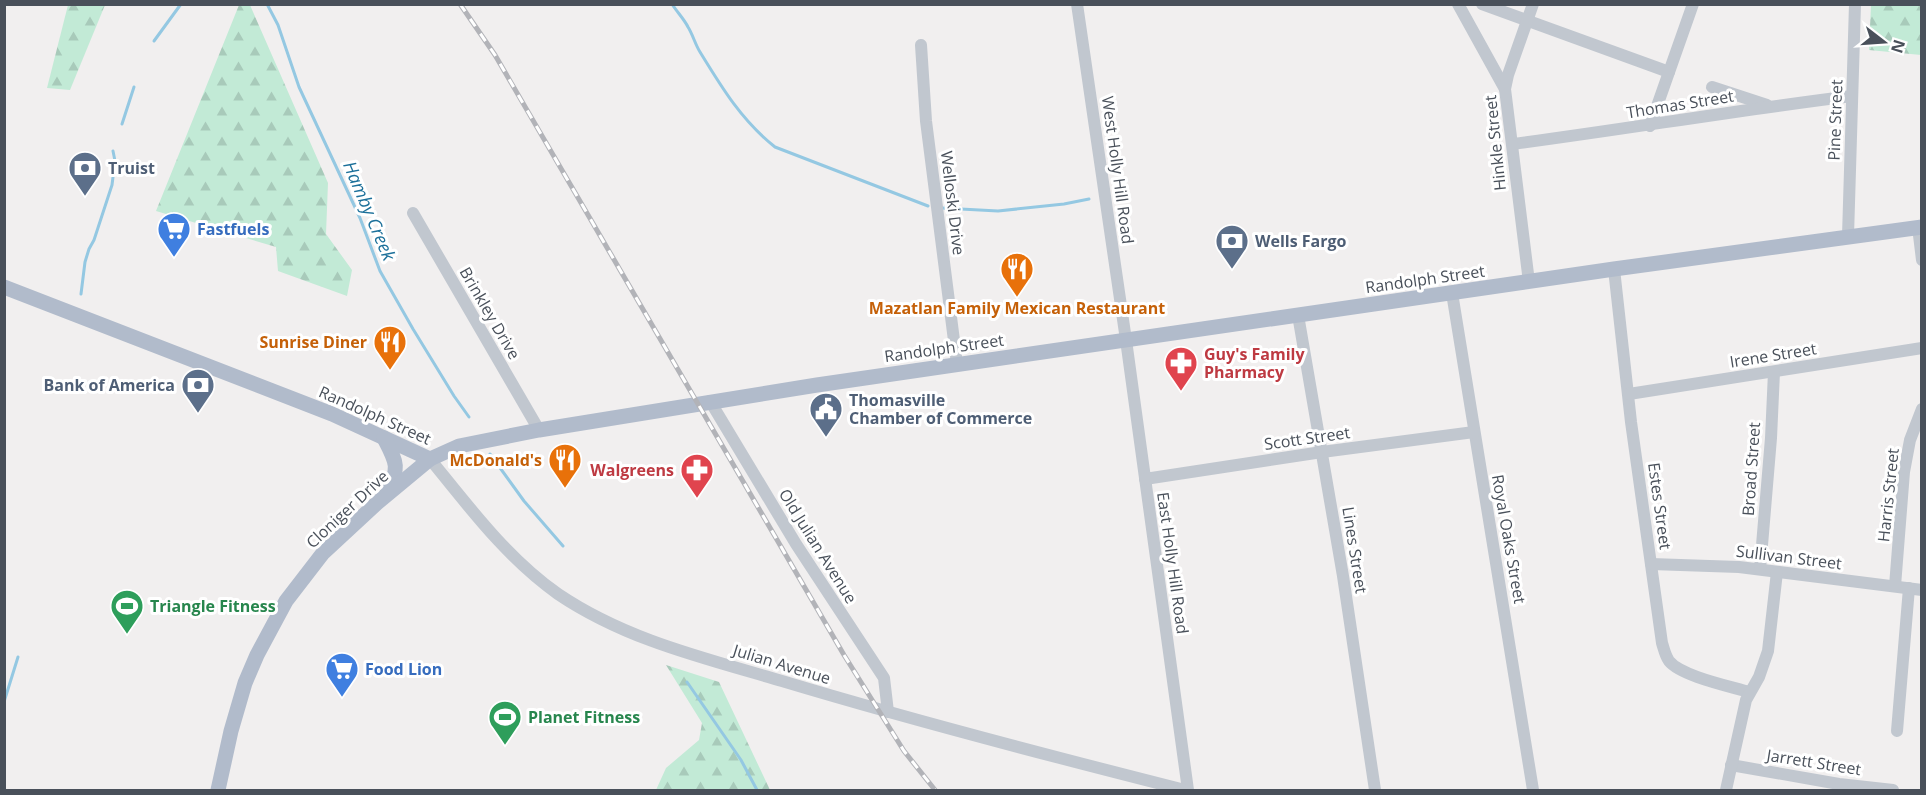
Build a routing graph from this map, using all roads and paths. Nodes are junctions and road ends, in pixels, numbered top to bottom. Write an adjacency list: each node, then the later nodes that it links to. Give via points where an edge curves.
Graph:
1 (1077, 4): 25 (street, West Holly Hill Road)
2 (1458, 4): 11 (street)
3 (1482, 4): 7 (street)
4 (1533, 4): 7 (street, Hinkle Street)
5 (1693, 4): 9 (street)
6 (1855, 4): 12 (street, Pine Street)
7 (1527, 21): 9 (street); 11 (street, Hinkle Street)
8 (921, 45): 27 (street, Welloski Drive, via 926,121)
9 (1669, 72): 14 (street)
10 (1712, 87): 13 (street)
11 (1505, 89): 15 (street, Hinkle Street)
12 (1852, 96): 13 (street, Thomas Street); 18 (street, Pine Street)
13 (1771, 106): 14 (street, Thomas Street)
14 (1650, 126): 15 (street, Thomas Street)
15 (1512, 144): 21 (street, Hinkle Street)
16 (413, 213): 32 (street, Brinkley Drive)
17 (1920, 227): 18 (main road, Randolph Street); 19 (street)
18 (1848, 236): 20 (main road, Randolph Street)
19 (1922, 260)
20 (1614, 269): 21 (main road, Randolph Street); 29 (street, Estes Street)
21 (1528, 282): 23 (main road, Randolph Street)
22 (4, 287): 34 (main road, Randolph Street, via 332,414)
23 (1452, 293): 24 (main road, Randolph Street); 33 (street, Royal Oaks Street)
24 (1298, 315): 25 (main road, Randolph Street); 35 (street, Lines Street)
25 (1126, 340): 27 (main road, Randolph Street); 37 (street, East Holly Hill Road)
26 (1922, 348): 28 (street, Irene Street)
27 (957, 364): 30 (main road, Randolph Street)
28 (1774, 372): 29 (street, Irene Street); 40 (street, Broad Street)
29 (1629, 394): 39 (street, Estes Street)
30 (710, 401): 32 (main road, Randolph Street); 45 (street, Old Julian Avenue, via 796,544 884,678)
31 (1922, 409): 42 (street, Harris Street, via 1910,440 1904,472)
32 (539, 430): 36 (main road, Randolph Street, via 459,446)
33 (1474, 432): 35 (street, Scott Street); 51 (street, Royal Oaks Street)
34 (384, 438): 36 (main road, Randolph Street); 38 (main road, via 396,465)
35 (1322, 452): 37 (street, Scott Street); 50 (street, Lines Street)
36 (430, 459): 38 (main road, Cloniger Drive); 45 (street, Julian Avenue, via 481,523 536,577 607,623 656,644)
37 (1145, 479): 49 (street, East Holly Hill Road)
38 (386, 495): 48 (main road, Cloniger Drive, via 323,553 271,626 245,683)
39 (1652, 564): 40 (street, Sullivan Street); 44 (street, Estes Street, via 1662,643 1670,662 1705,679)
40 (1760, 569): 41 (street, Sullivan Street)
41 (1778, 572): 42 (street, Sullivan Street); 44 (street, via 1768,651)
42 (1895, 586): 43 (street, Sullivan Street)
43 (1915, 589): 46 (street)
44 (1749, 692): 47 (street)
45 (888, 712): 49 (street, Julian Avenue)
46 (1897, 731)
47 (1731, 765): 52 (street); 53 (street, Jarrett Street)
48 (218, 790)
49 (1187, 790)
50 (1375, 790)
51 (1533, 790)
52 (1726, 790)
53 (1893, 790)

